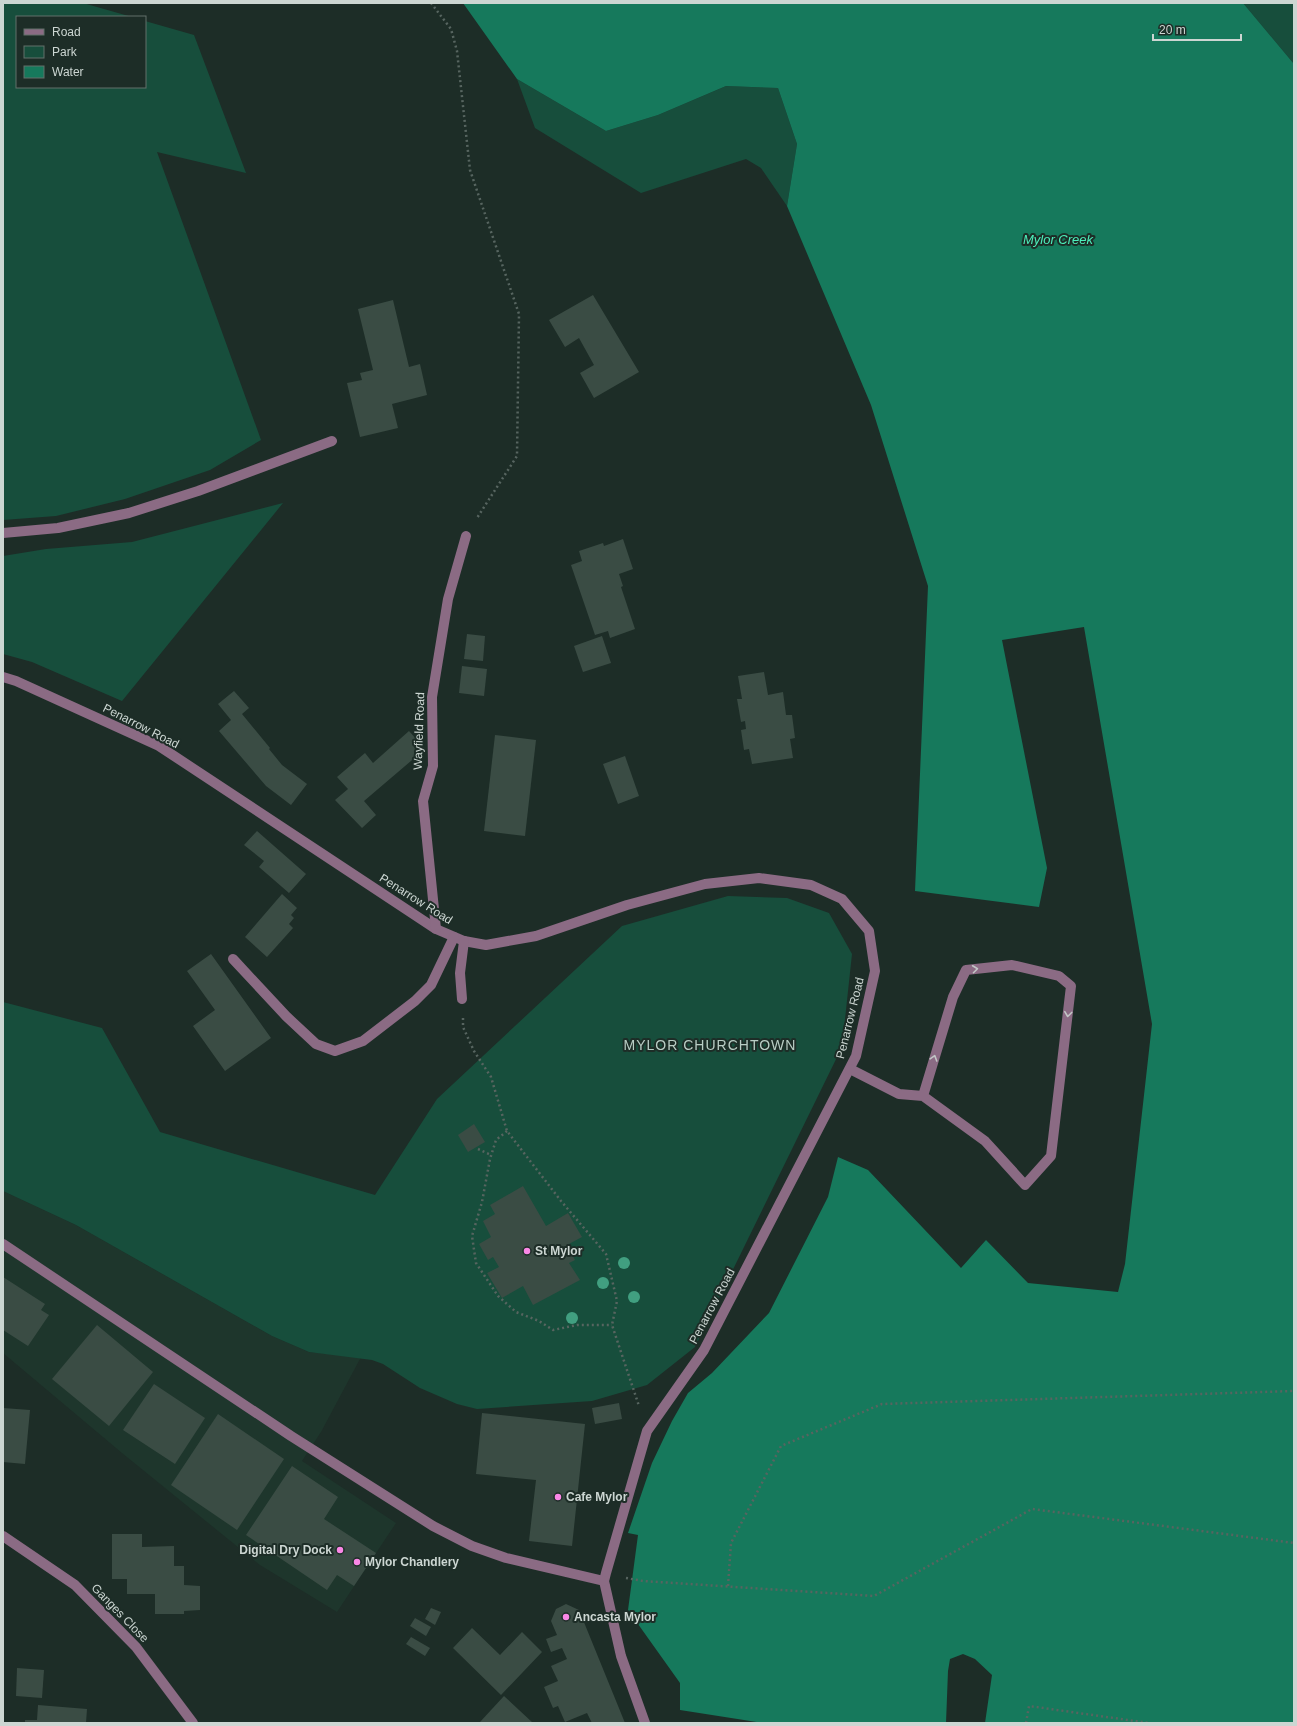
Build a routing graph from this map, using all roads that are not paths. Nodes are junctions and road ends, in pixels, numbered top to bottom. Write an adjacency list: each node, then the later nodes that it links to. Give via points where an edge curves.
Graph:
1 (332, 441): 2 (street, via 198,491 129,513 58,528)
2 (3, 533)
3 (466, 536): 5 (street, Wayfield Road, via 448,599 432,696 433,766 423,801)
4 (3, 677): 5 (street, Penarrow Road, via 159,746)
5 (436, 929): 6 (street, Penarrow Road)
6 (459, 939): 7 (street, via 431,985 415,1001 363,1041 335,1051 316,1044); 8 (street); 9 (street, Penarrow Road, via 486,945 536,936 626,905 705,884 759,878 811,885 842,899 869,931 875,972 856,1056)
7 (233, 959)
8 (462, 999)
9 (850, 1069): 10 (street, via 899,1094); 13 (street, Penarrow Road, via 704,1350 647,1431)
10 (923, 1096): 10 (street, one-way to 10, via 953,997 966,970 1012,964 1059,976 1071,986 1051,1156 1025,1185 985,1140)
11 (3, 1244): 13 (street, via 291,1436 433,1526 453,1537 506,1558)
12 (6, 1538): 14 (street, Ganges Close, via 75,1585 136,1646)
13 (605, 1577): 15 (street, Penarrow Road, via 621,1656)
14 (193, 1723)
15 (645, 1723)

